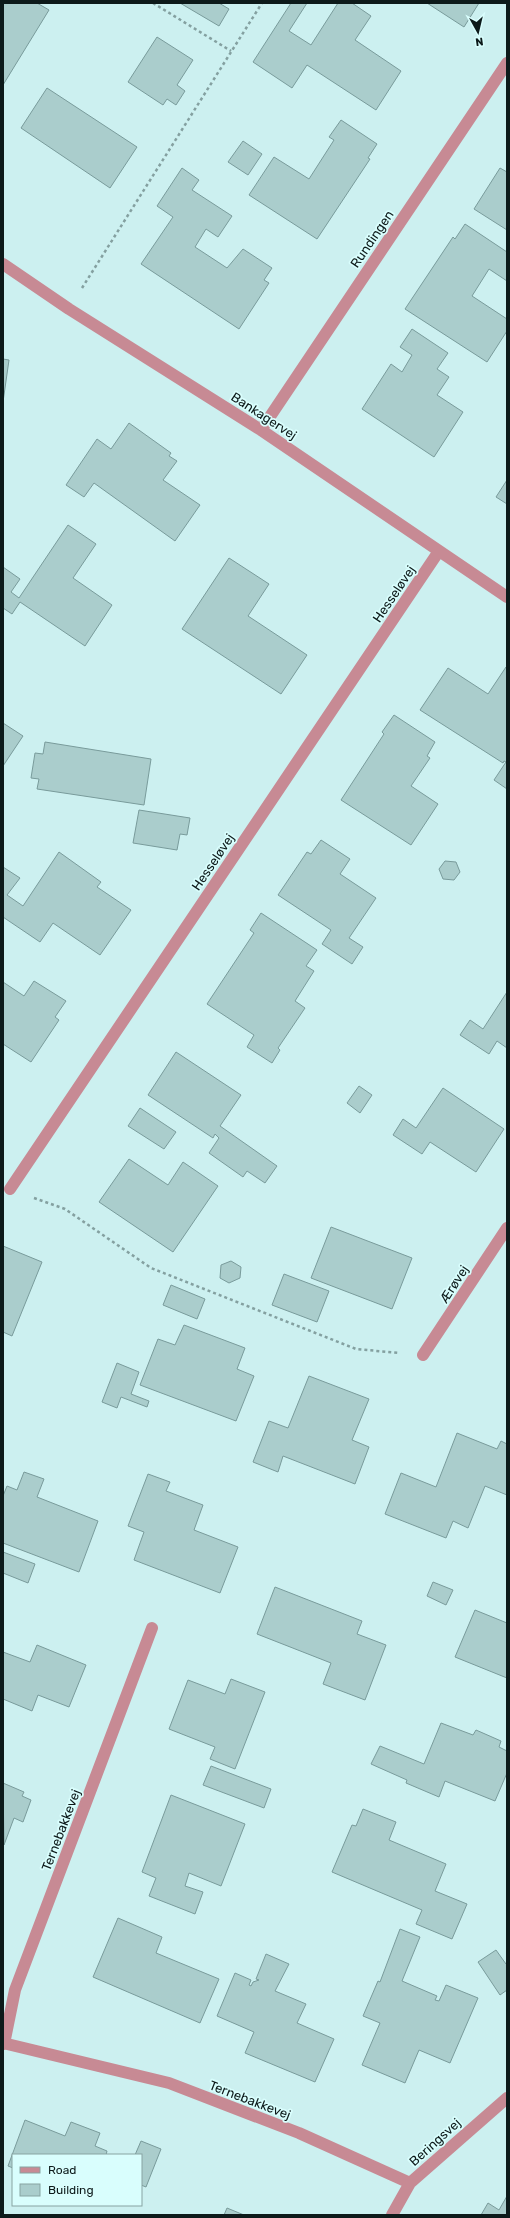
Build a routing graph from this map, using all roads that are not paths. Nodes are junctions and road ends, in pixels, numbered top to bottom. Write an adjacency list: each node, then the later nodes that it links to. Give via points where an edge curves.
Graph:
1 (507, 63): 3 (street, Rundingen)
2 (3, 264): 3 (street, Bankagervej, via 69,309)
3 (261, 430): 4 (street, Bankagervej)
4 (439, 551): 5 (street, Bankagervej); 6 (street, Hesseløvej)
5 (507, 596)
6 (10, 1189)
7 (507, 1228): 8 (street, Ærøvej)
8 (424, 1355)
9 (152, 1628): 10 (street, Ternebakkevej, via 15,1990)
10 (4, 2044): 12 (street, Ternebakkevej, via 169,2083 299,2134)
11 (507, 2098): 12 (street, Beringsvej)
12 (410, 2183): 13 (street, Beringsvej)
13 (392, 2215)

